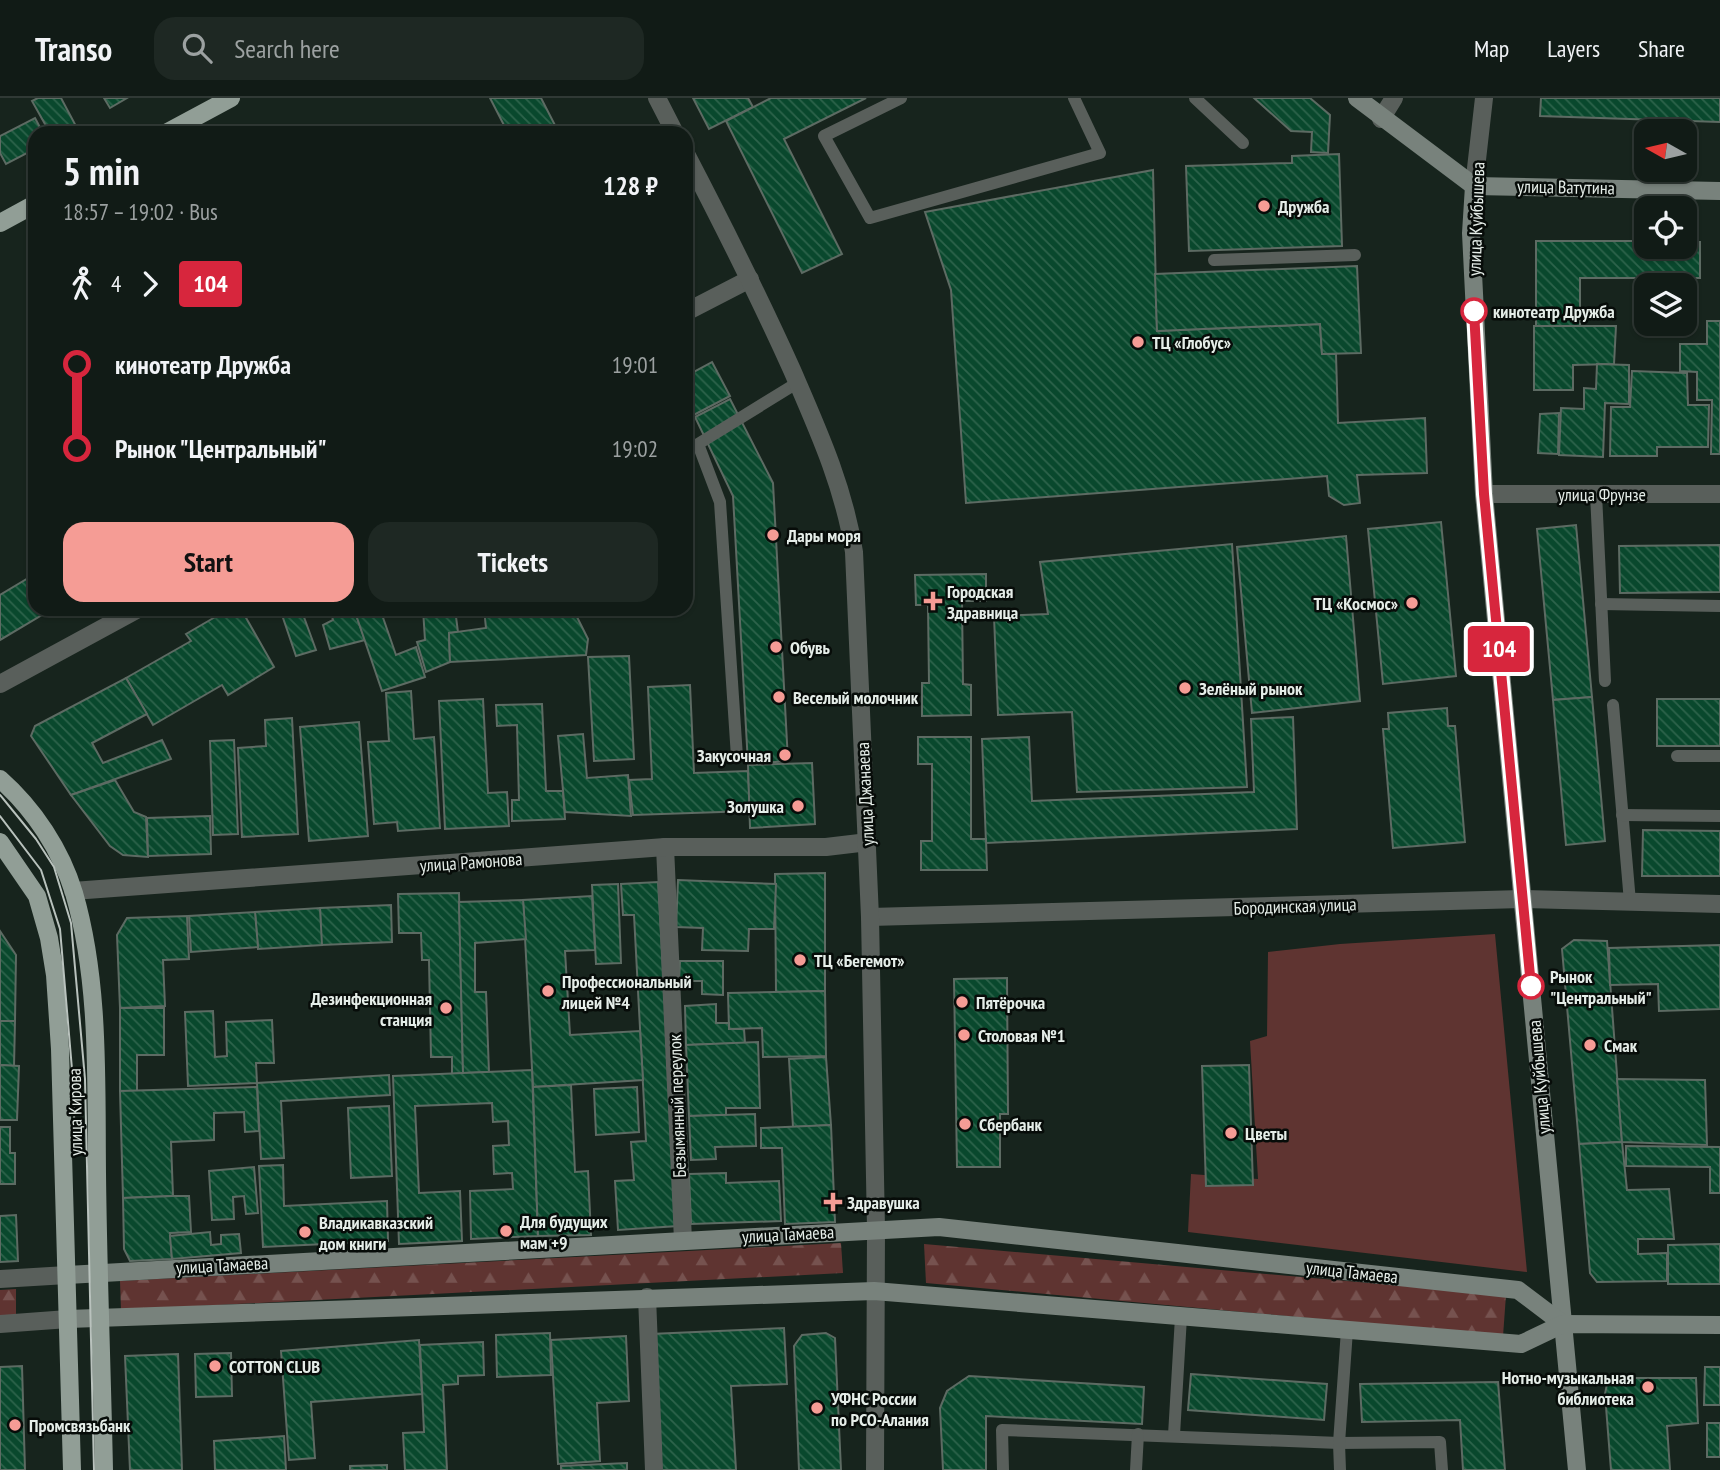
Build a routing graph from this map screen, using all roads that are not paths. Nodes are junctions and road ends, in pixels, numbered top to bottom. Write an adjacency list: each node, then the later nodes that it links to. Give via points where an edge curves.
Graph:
1 (231, 98): 10 (main road)
2 (657, 98): 11 (street)
3 (901, 98): 4 (lane, via 824,136 870,218 1100,153)
4 (1074, 98)
5 (1195, 98): 12 (lane)
6 (1357, 98): 9 (main road)
7 (1394, 98): 9 (street)
8 (1484, 98): 14 (street, улица Куйбышева)
9 (1381, 119): 14 (main road)
10 (179, 126)
11 (671, 126)
12 (1243, 143)
13 (693, 168): 20 (street, улица Джанаева)
14 (1474, 186): 15 (main road, улица Ватутина); 23 (main road, улица Куйбышева, via 1471,233)
15 (1720, 191)
16 (28, 208): 17 (main road)
17 (0, 223)
18 (1355, 255): 19 (lane)
19 (1214, 260)
20 (750, 279): 21 (street); 22 (street, улица Джанаева)
21 (693, 308)
22 (797, 383): 34 (lane, via 698,444 720,502); 39 (street, улица Джанаева, via 825,444 848,515 854,552)
23 (1484, 494): 24 (street, улица Фрунзе); 42 (main road, улица Куйбышева)
24 (1596, 494): 25 (street, улица Фрунзе); 26 (lane)
25 (1720, 494)
26 (1601, 604): 27 (lane); 29 (lane)
27 (1720, 606)
28 (125, 616): 30 (street)
29 (1605, 681)
30 (0, 684)
31 (1613, 705): 36 (lane)
32 (1677, 756): 33 (lane)
33 (1720, 756)
34 (737, 757)
35 (0, 779): 41 (main road, улица Кирова, via 18,795 52,843)
36 (1622, 815): 37 (lane); 43 (lane)
37 (1720, 816)
38 (0, 842): 49 (main road, улица Кирова, via 37,896 50,938 61,1049)
39 (868, 842): 40 (street, улица Рамонова, via 826,847); 45 (street, улица Джанаева)
40 (666, 847): 41 (street, улица Рамонова); 47 (street, Безымянный переулок)
41 (74, 891): 48 (main road, улица Кирова, via 93,1019)
42 (1522, 899): 43 (street, Бородинская улица); 45 (street, Бородинская улица); 57 (main road, улица Куйбышева)
43 (1630, 902): 44 (street, Бородинская улица)
44 (1720, 904)
45 (870, 918): 46 (street, улица Джанаева)
46 (876, 1229): 47 (main road, улица Тамаева); 51 (street, улица Джанаева); 57 (main road, улица Тамаева, via 939,1227 1518,1290)
47 (683, 1240): 48 (main road, улица Тамаева)
48 (99, 1272): 49 (main road, улица Тамаева); 54 (main road, улица Кирова)
49 (67, 1275): 50 (street, улица Тамаева); 55 (main road, улица Кирова)
50 (0, 1279)
51 (874, 1291): 52 (main road); 53 (main road); 66 (street, улица Джанаева)
52 (647, 1297): 54 (main road); 65 (street)
53 (1181, 1317): 59 (main road); 61 (lane)
54 (101, 1318): 55 (main road); 64 (main road, улица Кирова)
55 (68, 1320): 56 (street); 63 (main road, улица Кирова)
56 (0, 1324)
57 (1563, 1324): 58 (main road); 59 (main road, via 1521,1344); 71 (main road, улица Куйбышева)
58 (1720, 1325)
59 (1348, 1330): 62 (lane)
60 (1138, 1434): 61 (lane); 67 (lane, via 1002,1430); 68 (lane)
61 (1174, 1435): 62 (lane)
62 (1339, 1443): 69 (lane); 70 (lane, via 1440,1442)
63 (72, 1470)
64 (104, 1470)
65 (654, 1470)
66 (874, 1470)
67 (1003, 1470)
68 (1136, 1470)
69 (1340, 1470)
70 (1442, 1470)
71 (1577, 1470)

